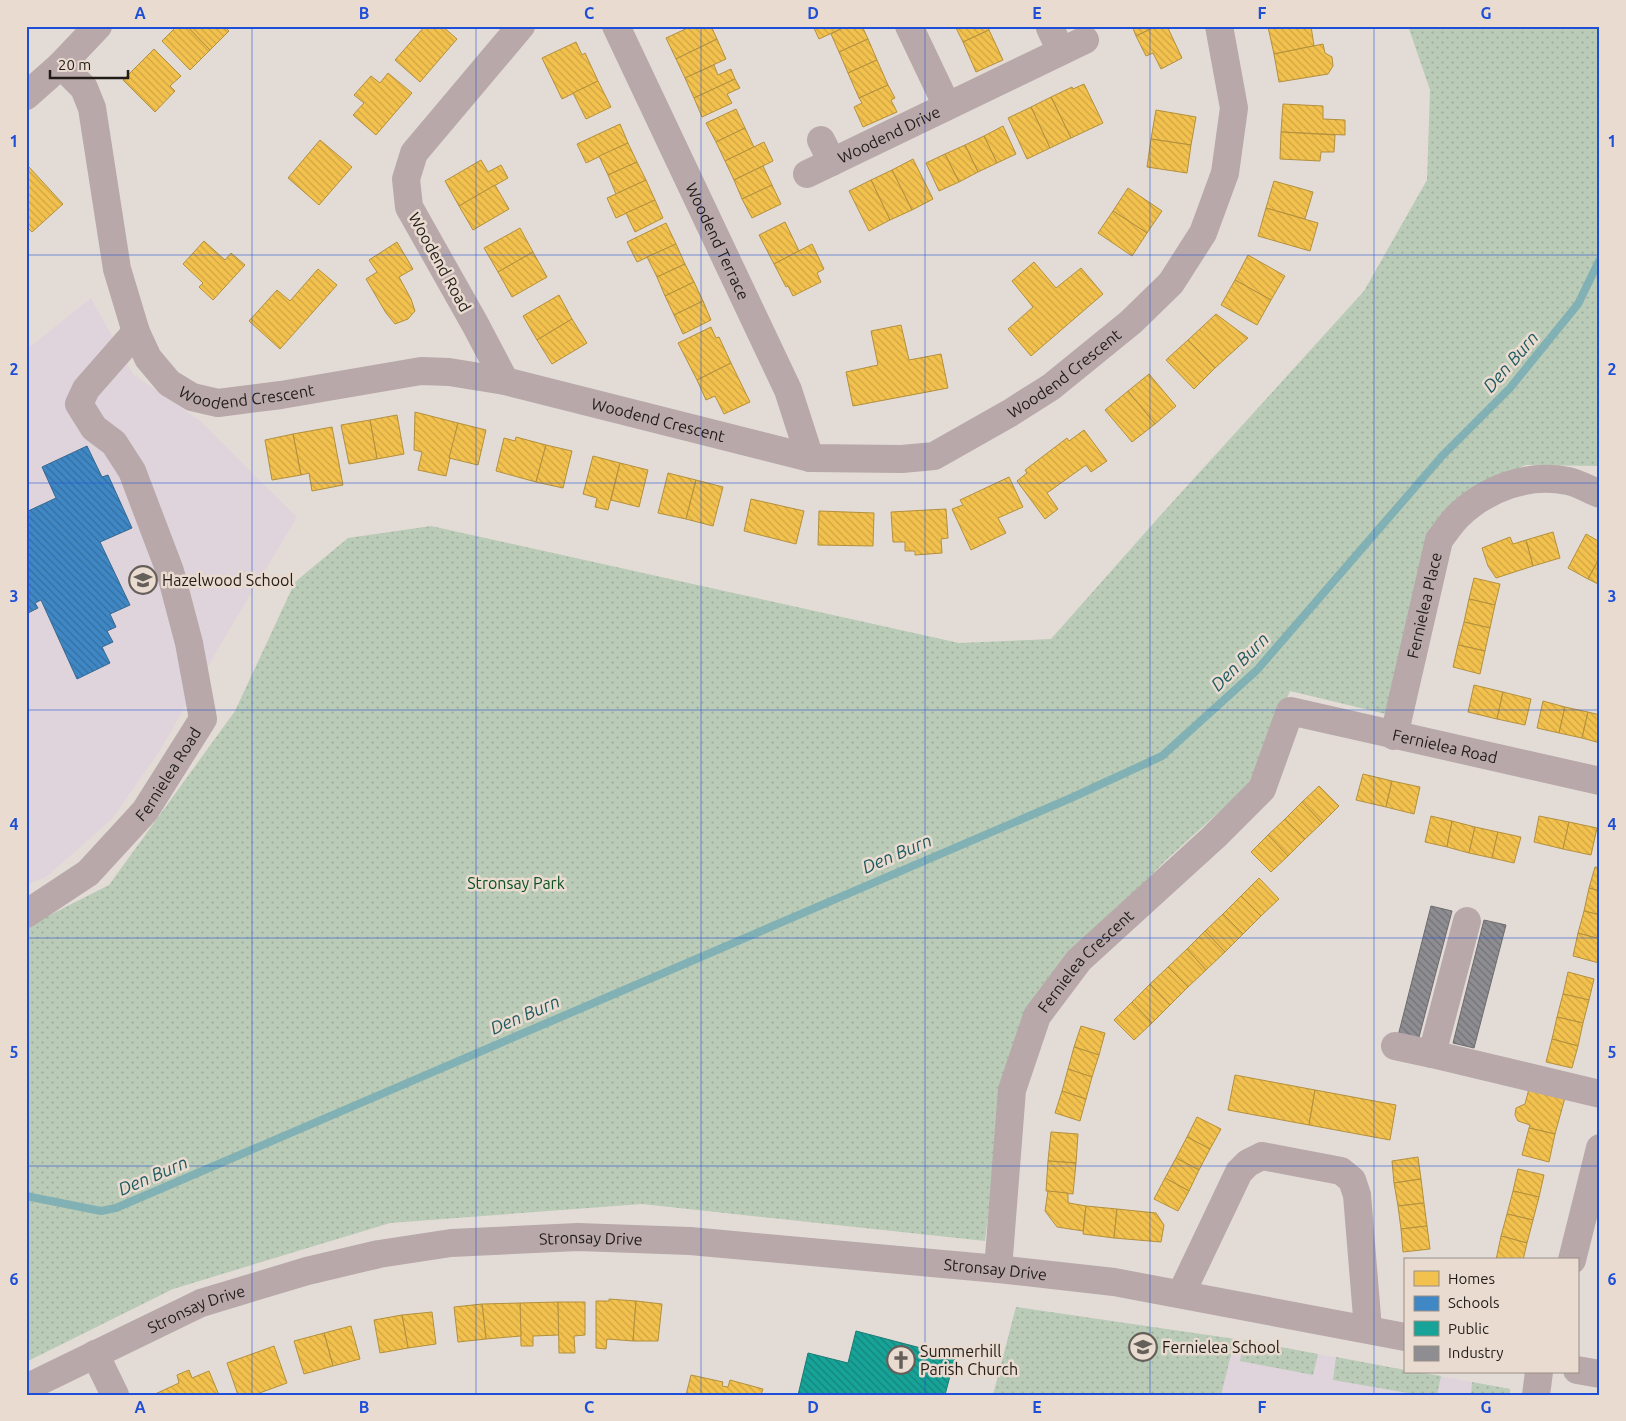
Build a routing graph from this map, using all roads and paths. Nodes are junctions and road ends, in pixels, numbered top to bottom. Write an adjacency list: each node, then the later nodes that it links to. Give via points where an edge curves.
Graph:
1 (98, 26): 7 (street)
2 (521, 26): 12 (street, Woodend Road, via 414,153 406,179 409,207)
3 (616, 26): 13 (street, Woodend Terrace, via 788,390)
4 (909, 26): 9 (street, Woodend Drive)
5 (1219, 26): 13 (street, Woodend Crescent, via 1234,108 1225,173 1203,234 1172,283 1131,322 1051,387 934,456)
6 (1085, 40): 9 (street, Woodend Drive, via 1056,40)
7 (61, 65): 8 (street); 11 (street, Woodend Crescent, via 84,88 92,108 117,269)
8 (26, 96)
9 (947, 106): 10 (street, Woodend Drive, via 826,151)
10 (807, 174)
11 (136, 332): 12 (street, Woodend Crescent, via 148,358 169,383 192,398 218,403 281,396 420,371); 18 (street, Fernielea Road, via 86,389 80,404 94,428 114,443 132,471 170,571 203,719 144,811 88,872)
12 (504, 381): 13 (street, Woodend Crescent)
13 (810, 458)
14 (1600, 494): 16 (street, Fernielea Place, via 1569,481 1543,479 1511,483 1479,498 1458,517 1439,540)
15 (1290, 711): 16 (street, Fernielea Road); 25 (street, Fernielea Crescent, via 1262,790 1079,960 1037,1016 1012,1090)
16 (1394, 736): 17 (street, Fernielea Road)
17 (1600, 781)
18 (26, 914)
19 (1467, 921): 21 (street)
20 (1395, 1046): 21 (street)
21 (1432, 1054): 22 (street)
22 (1600, 1094)
23 (1600, 1148): 24 (street)
24 (1572, 1258)
25 (998, 1269): 26 (street, Stronsay Drive, via 1114,1282); 29 (street, Stronsay Drive, via 690,1241 578,1237 451,1243 352,1260 210,1301)
26 (1181, 1294): 27 (street, Stronsay Drive); 27 (street, via 1239,1172 1262,1156 1341,1171 1352,1180 1357,1195)
27 (1368, 1329): 28 (street, Stronsay Drive)
28 (1404, 1337)
29 (95, 1354): 33 (street, Stronsay Drive); 34 (street)
30 (1578, 1370): 32 (street)
31 (1539, 1374): 35 (street)
32 (1600, 1374)
33 (26, 1388)
34 (115, 1395)
35 (1536, 1395)

